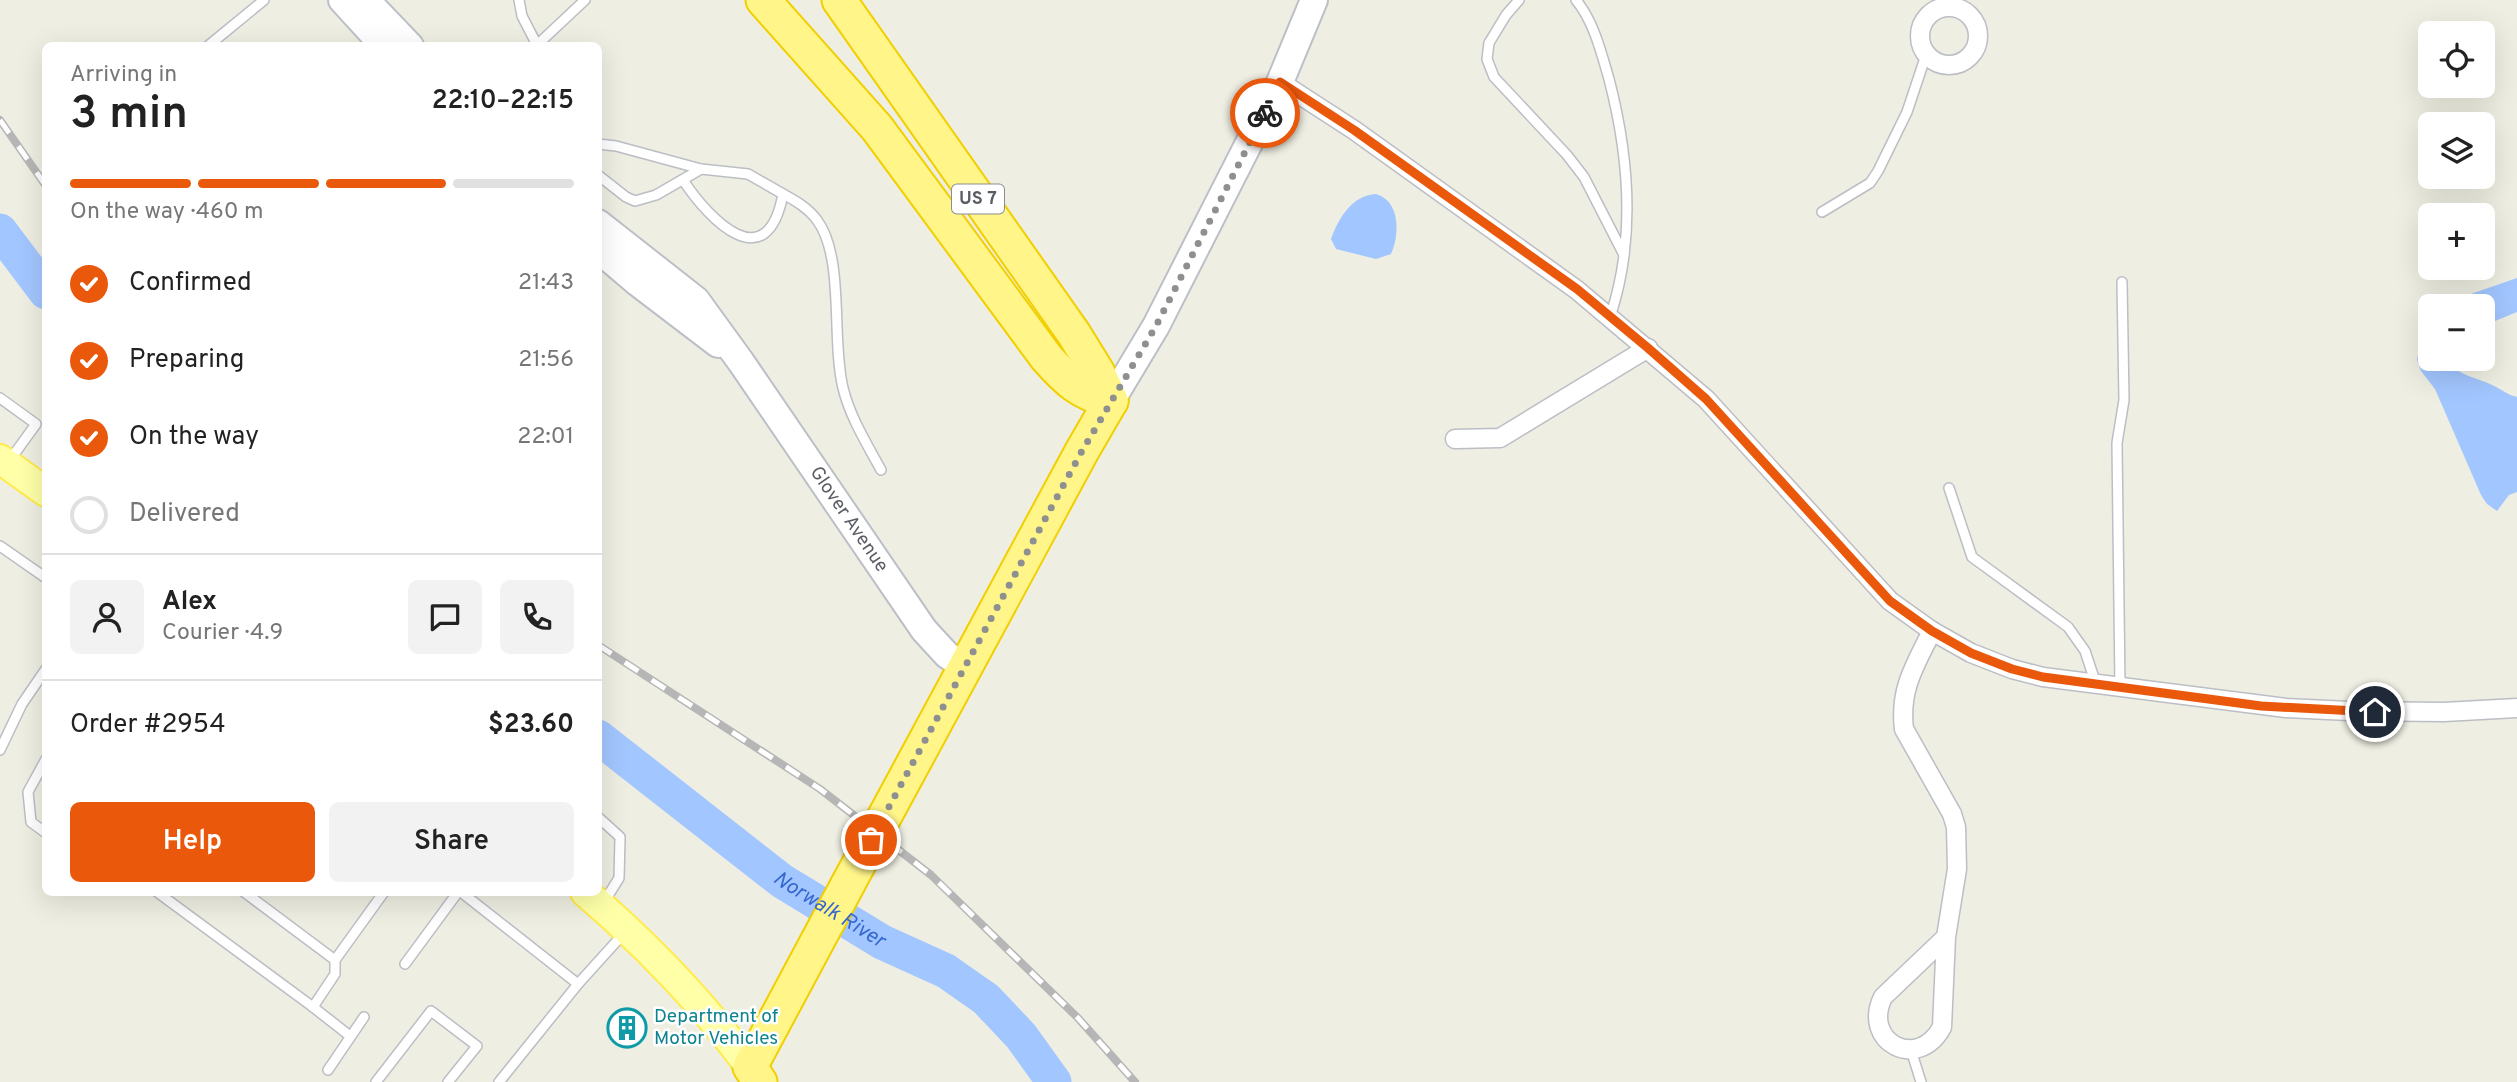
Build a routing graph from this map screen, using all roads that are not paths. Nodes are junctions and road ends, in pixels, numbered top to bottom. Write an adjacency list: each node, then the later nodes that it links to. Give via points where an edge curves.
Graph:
1 (264, 0): 12 (lane)
2 (342, 0): 13 (street)
3 (366, 0): 14 (street)
4 (519, 0): 15 (lane)
5 (585, 0): 16 (lane)
6 (763, 0): 33 (highway, US 7, via 877,128 1046,358 1077,388)
7 (839, 0): 33 (highway, US 7, via 1074,334)
8 (1314, 0): 18 (street)
9 (1519, 0): 27 (lane, via 1489,43 1487,59 1494,78 1584,177)
10 (1576, 0): 27 (lane, via 1601,49 1616,108 1625,159)
11 (1930, 6): 17 (street, via 1921,27); 17 (street, via 1963,10 1977,25 1979,36 1964,62 1944,65)
12 (213, 42)
13 (380, 42)
14 (406, 42)
15 (535, 42)
16 (540, 42)
17 (1926, 55): 24 (lane, via 1907,112 1878,171 1870,183)
18 (1280, 82): 29 (street, via 1364,137); 33 (street, via 1156,326)
19 (602, 144): 20 (lane)
20 (701, 169): 22 (lane); 23 (lane, via 748,174)
21 (602, 178): 22 (lane, via 635,201)
22 (683, 180): 23 (lane, via 721,225 752,238 769,230 780,213)
23 (783, 194): 36 (lane, via 817,220 831,250 843,389)
24 (1822, 212)
25 (602, 226): 31 (street, Glover Avenue, via 695,300)
26 (602, 252): 31 (street, Glover Avenue)
27 (1625, 256): 29 (lane)
28 (2122, 282): 45 (lane, via 2124,400 2117,443)
29 (1610, 317): 30 (street)
30 (1648, 348): 34 (street, via 1500,438); 41 (street, via 1706,399 1890,601)
31 (741, 362): 42 (street, Glover Avenue, via 924,630)
32 (0, 398): 35 (lane, via 36,424)
33 (1111, 401): 42 (highway)
34 (1455, 439)
35 (3, 461): 38 (main road)
36 (881, 470)
37 (1949, 488): 44 (lane, via 1972,557 2068,627 2085,651)
38 (42, 489)
39 (0, 546): 40 (lane)
40 (42, 575)
41 (1932, 631): 44 (street, via 2012,669); 59 (street, via 1906,685 1902,714 1904,729 1956,827 1958,869)
42 (965, 667): 68 (highway, bridge, via 800,973)
43 (42, 676): 47 (lane)
44 (2096, 684): 45 (street)
45 (2120, 687): 46 (street, via 2261,706 2349,711)
46 (2517, 708)
47 (0, 750)
48 (42, 766): 50 (lane, via 27,792 31,822)
49 (602, 820): 51 (lane, via 620,836 619,877)
50 (42, 830)
51 (602, 891)
52 (162, 896): 63 (lane)
53 (249, 896): 60 (lane)
54 (381, 896): 60 (lane)
55 (456, 896): 61 (lane)
56 (464, 896): 62 (lane)
57 (593, 899): 58 (main road)
58 (627, 930): 62 (lane); 68 (main road, via 717,1022)
59 (1946, 937): 66 (street, via 1942,1027 1929,1044); 66 (street, via 1878,1007 1881,1032 1899,1048)
60 (335, 960): 63 (lane, via 335,974)
61 (405, 964)
62 (578, 984): 71 (lane)
63 (313, 1007): 65 (lane)
64 (364, 1017): 65 (lane)
65 (350, 1036): 67 (lane)
66 (1911, 1050): 72 (lane)
67 (328, 1070)
68 (752, 1074)
69 (376, 1082): 70 (lane, via 431,1011 477,1046)
70 (448, 1082)
71 (499, 1082)
72 (1921, 1082)

